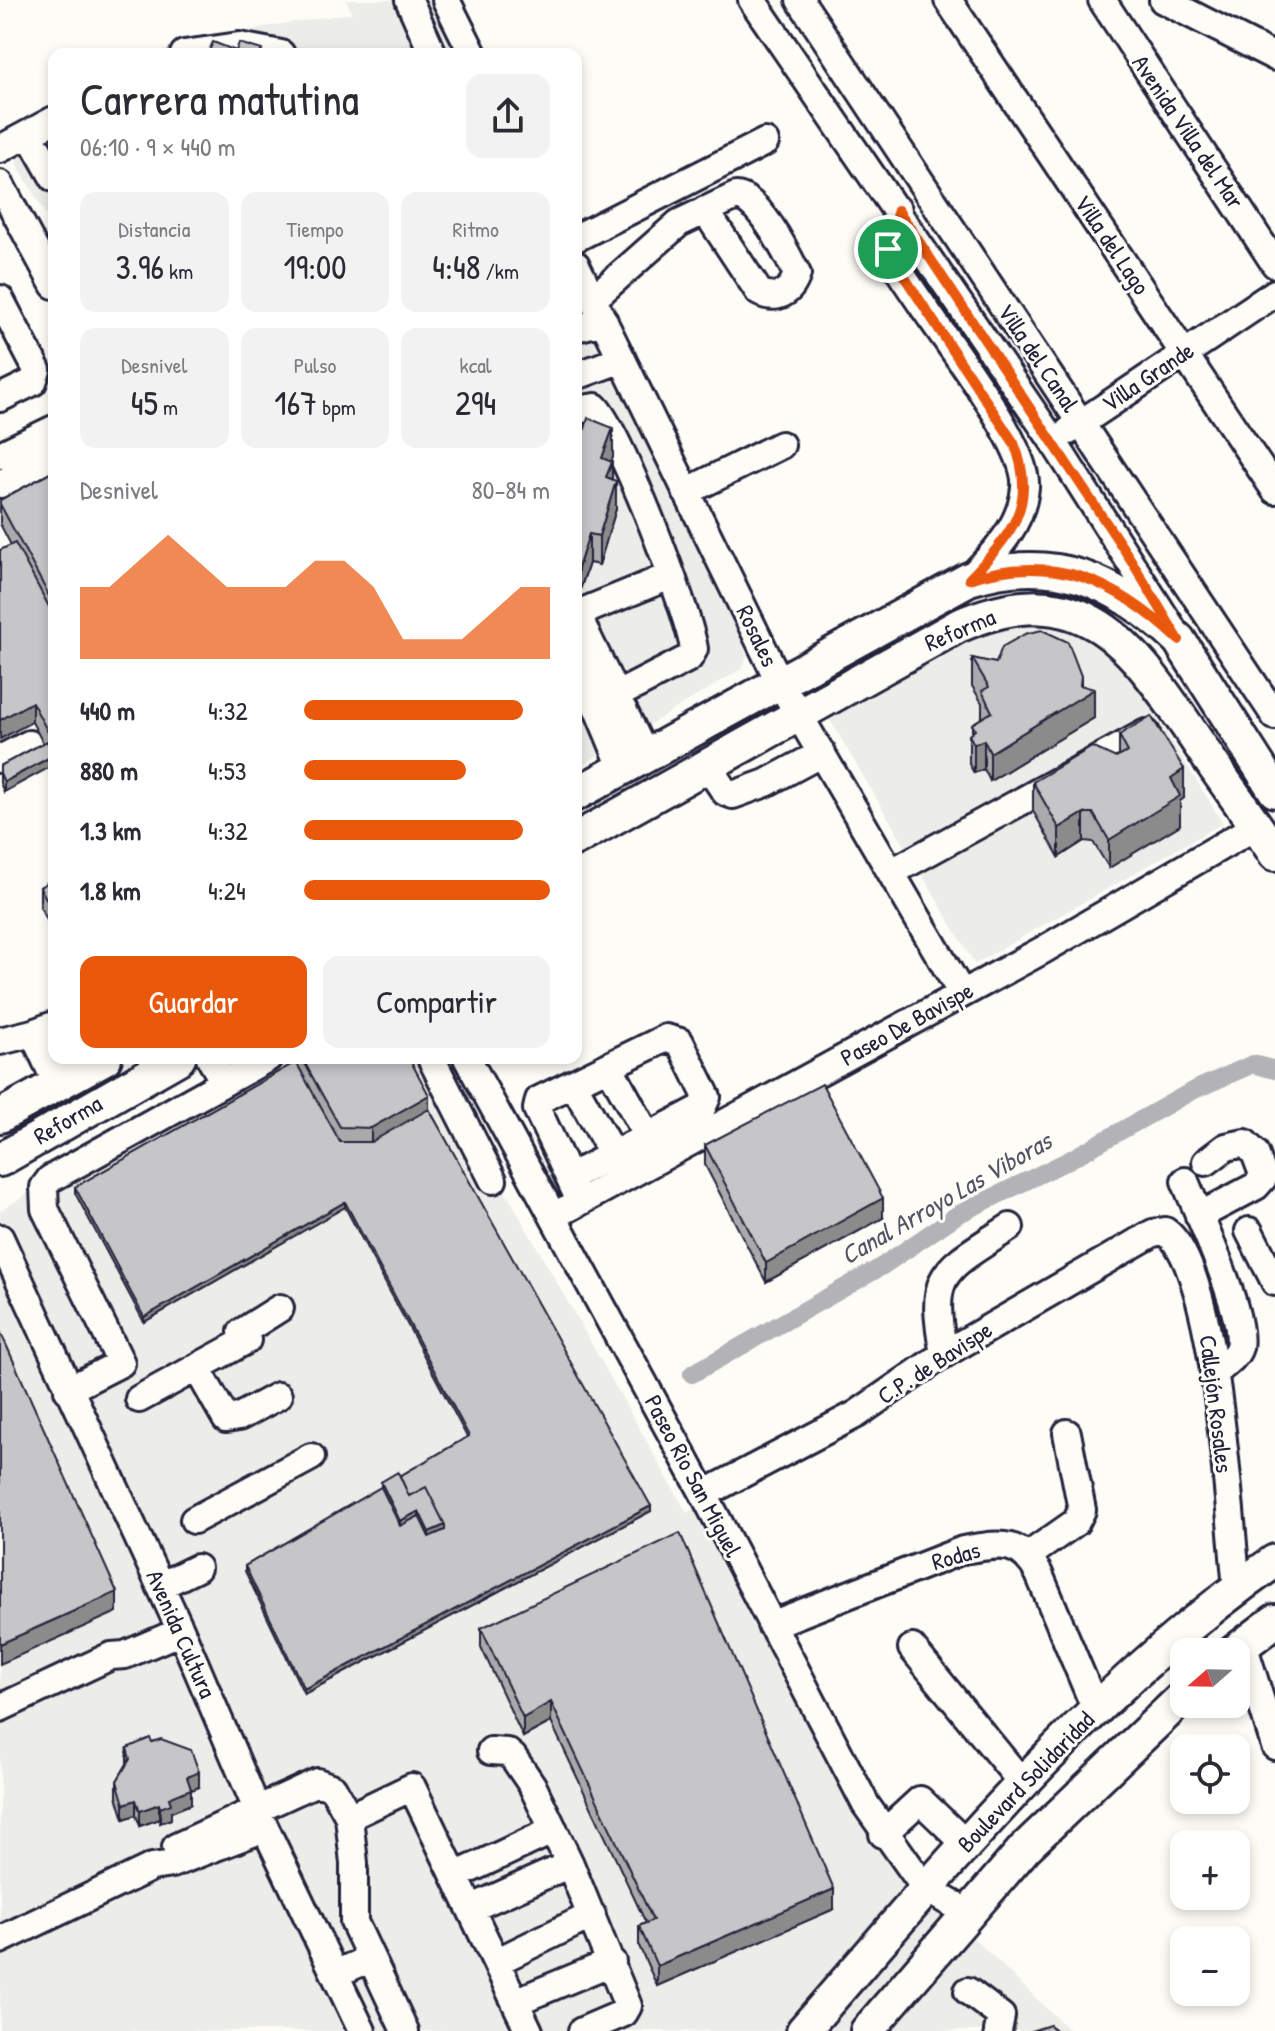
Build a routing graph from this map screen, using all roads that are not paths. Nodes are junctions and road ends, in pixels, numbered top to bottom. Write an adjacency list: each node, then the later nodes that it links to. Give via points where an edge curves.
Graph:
1 (409, 0): 10 (street)
2 (446, 0): 11 (street)
3 (752, 0): 20 (street, Villa del Canal)
4 (800, 0): 35 (street, Villa del Canal)
5 (948, 0): 29 (street, Villa del Lago)
6 (1102, 0): 22 (street, Avenida Villa del Mar)
7 (1163, 0): 12 (street)
8 (225, 48): 9 (street)
9 (250, 48)
10 (430, 48)
11 (470, 48)
12 (1275, 57)
13 (48, 123): 14 (street)
14 (29, 134): 16 (street); 17 (street)
15 (765, 142): 21 (street)
16 (0, 149)
17 (48, 167)
18 (0, 184): 23 (street)
19 (705, 210): 27 (street, via 679,223)
20 (898, 210): 38 (street, Villa del Canal); 43 (street, via 888,242 890,255)
21 (582, 235)
22 (1275, 264)
23 (48, 274)
24 (582, 277): 27 (street, Rosales)
25 (1275, 293): 29 (street, Villa Grande)
26 (0, 299): 32 (street, via 37,370 33,382)
27 (598, 310): 28 (street); 30 (street, Rosales)
28 (582, 323)
29 (1184, 352): 35 (street, Villa Grande); 46 (street, Villa del Lago)
30 (622, 359): 31 (street); 34 (street, Rosales)
31 (582, 374)
32 (0, 398)
33 (582, 409): 37 (street, via 595,407)
34 (652, 422): 37 (street); 40 (street, Rosales)
35 (1081, 422): 38 (street, Villa Grande); 57 (street, Villa del Canal)
36 (48, 432): 41 (street)
37 (616, 441): 44 (street)
38 (1053, 441): 43 (street, Villa Grande); 52 (street, Villa del Canal)
39 (781, 445): 47 (street)
40 (663, 446): 44 (street); 47 (street, Rosales)
41 (0, 455)
42 (48, 460): 45 (street)
43 (1022, 462): 49 (street, via 1026,485 1019,515)
44 (626, 466): 48 (street)
45 (0, 484)
46 (1275, 490)
47 (686, 492): 54 (street, Rosales)
48 (670, 576): 50 (street); 55 (street, via 694,649 689,658)
49 (969, 579): 52 (main road, Reforma, via 1039,569 1090,579 1141,605); 54 (main road, Reforma)
50 (582, 621)
51 (582, 634): 55 (street)
52 (1179, 640): 64 (main road, Reforma)
53 (582, 666): 55 (street)
54 (779, 681): 56 (street, Rosales); 62 (main road, Reforma)
55 (606, 701): 62 (street)
56 (799, 713): 60 (street, Rosales); 63 (main road, Reforma); 66 (main road, Reforma, via 976,618 1026,609 1076,614 1109,630 1140,659)
57 (1275, 716)
58 (1146, 733): 69 (street)
59 (29, 744): 61 (street)
60 (822, 753): 63 (street, via 733,795 725,792); 69 (street, Rosales)
61 (0, 759)
62 (634, 761): 65 (main road, Reforma)
63 (707, 765): 67 (main road, Reforma)
64 (1271, 774)
65 (582, 787)
66 (1256, 826): 68 (main road, Reforma); 70 (street, Paseo De Bavispe)
67 (582, 836)
68 (1275, 854)
69 (892, 872): 70 (street, Rosales)
70 (962, 994): 91 (street, Paseo De Bavispe)
71 (44, 1029): 72 (street)
72 (0, 1041)
73 (52, 1064): 83 (street)
74 (94, 1064): 83 (main road, Reforma)
75 (168, 1064): 87 (main road, Reforma)
76 (214, 1064): 81 (street)
77 (257, 1064): 81 (street)
78 (434, 1064): 89 (street)
79 (470, 1064): 92 (street, Paseo Rio San Miguel)
80 (609, 1066): 82 (street); 85 (street); 85 (street, via 666,1038 680,1042 706,1103)
81 (224, 1082): 103 (street, via 44,1187 45,1209 121,1363)
82 (573, 1083): 86 (street); 91 (street, via 537,1105)
83 (57, 1084): 84 (main road, Reforma)
84 (0, 1116)
85 (648, 1137): 86 (street)
86 (613, 1155): 91 (street)
87 (0, 1160)
88 (1206, 1162): 93 (street, via 1226,1147 1245,1143 1264,1177)
89 (493, 1180)
90 (1185, 1181): 93 (street)
91 (575, 1189): 92 (street, Paseo De Bavispe)
92 (554, 1216): 108 (street, Paseo Rio San Miguel)
93 (1199, 1216): 102 (street, via 1238,1330 1235,1355)
94 (1010, 1227): 100 (street, via 948,1268 935,1307)
95 (1165, 1231): 100 (street, C.P. de Bavispe, via 1075,1275); 102 (street, Callejón Rosales, via 1175,1240 1198,1290)
96 (1249, 1231): 98 (street)
97 (0, 1238): 103 (street, Avenida Cultura)
98 (1275, 1282)
99 (280, 1308): 101 (street)
100 (944, 1354): 108 (street, C.P. de Bavispe, via 857,1414)
101 (197, 1368): 104 (street, via 226,1419); 105 (street)
102 (1214, 1374): 114 (street, Callejón Rosales)
103 (68, 1390): 113 (street, Avenida Cultura)
104 (278, 1396)
105 (139, 1399)
106 (1067, 1433): 110 (street, via 1082,1510 1076,1522)
107 (311, 1457): 109 (street)
108 (704, 1494): 117 (street, Paseo Rio San Miguel)
109 (194, 1520)
110 (1029, 1555): 117 (street, Rodas, via 1010,1547 963,1550); 123 (street)
111 (1275, 1561): 114 (main road, Boulevard Solidaridad)
112 (197, 1568): 113 (street)
113 (160, 1586): 116 (street, Avenida Cultura)
114 (1237, 1587): 123 (main road, Boulevard Solidaridad)
115 (1275, 1621): 118 (main road)
116 (178, 1624): 121 (street, via 120,1644 111,1656); 128 (street, Avenida Cultura)
117 (771, 1625): 130 (street, Paseo Rio San Miguel)
118 (1250, 1640)
119 (912, 1648): 126 (street)
120 (1250, 1678): 124 (street)
121 (0, 1708)
122 (1170, 1709): 136 (main road, Boulevard Solidaridad)
123 (1096, 1710): 126 (main road, Boulevard Solidaridad)
124 (1275, 1746)
125 (491, 1751): 129 (street, via 513,1757)
126 (1023, 1784): 131 (main road, Boulevard Solidaridad)
127 (349, 1817): 128 (street, via 333,1788 322,1782); 133 (street, via 412,1787); 139 (street, via 354,1922)
128 (262, 1820): 138 (street, via 166,1851 152,1867); 142 (street, Avenida Cultura)
129 (554, 1830): 132 (street); 133 (street)
130 (883, 1834): 131 (street, via 920,1800); 134 (street, Paseo Rio San Miguel)
131 (966, 1844): 134 (main road, Boulevard Solidaridad)
132 (570, 1864): 135 (street); 137 (street)
133 (455, 1876): 135 (street)
134 (925, 1888): 136 (street); 149 (main road, Boulevard Solidaridad)
135 (472, 1908): 140 (street)
136 (966, 1912): 150 (main road, Boulevard Solidaridad)
137 (592, 1915): 140 (street); 141 (street)
138 (0, 1940)
139 (371, 1958): 142 (street); 146 (street)
140 (496, 1962): 144 (street)
141 (612, 1962): 144 (street); 148 (street, via 628,2006 624,2013)
142 (335, 1974): 145 (street, Avenida Cultura)
143 (968, 1991): 151 (street, via 1001,2016)
144 (515, 2002): 147 (street)
145 (362, 2031)
146 (405, 2031)
147 (529, 2031)
148 (582, 2031)
149 (803, 2031)
150 (867, 2031)
151 (998, 2031)

